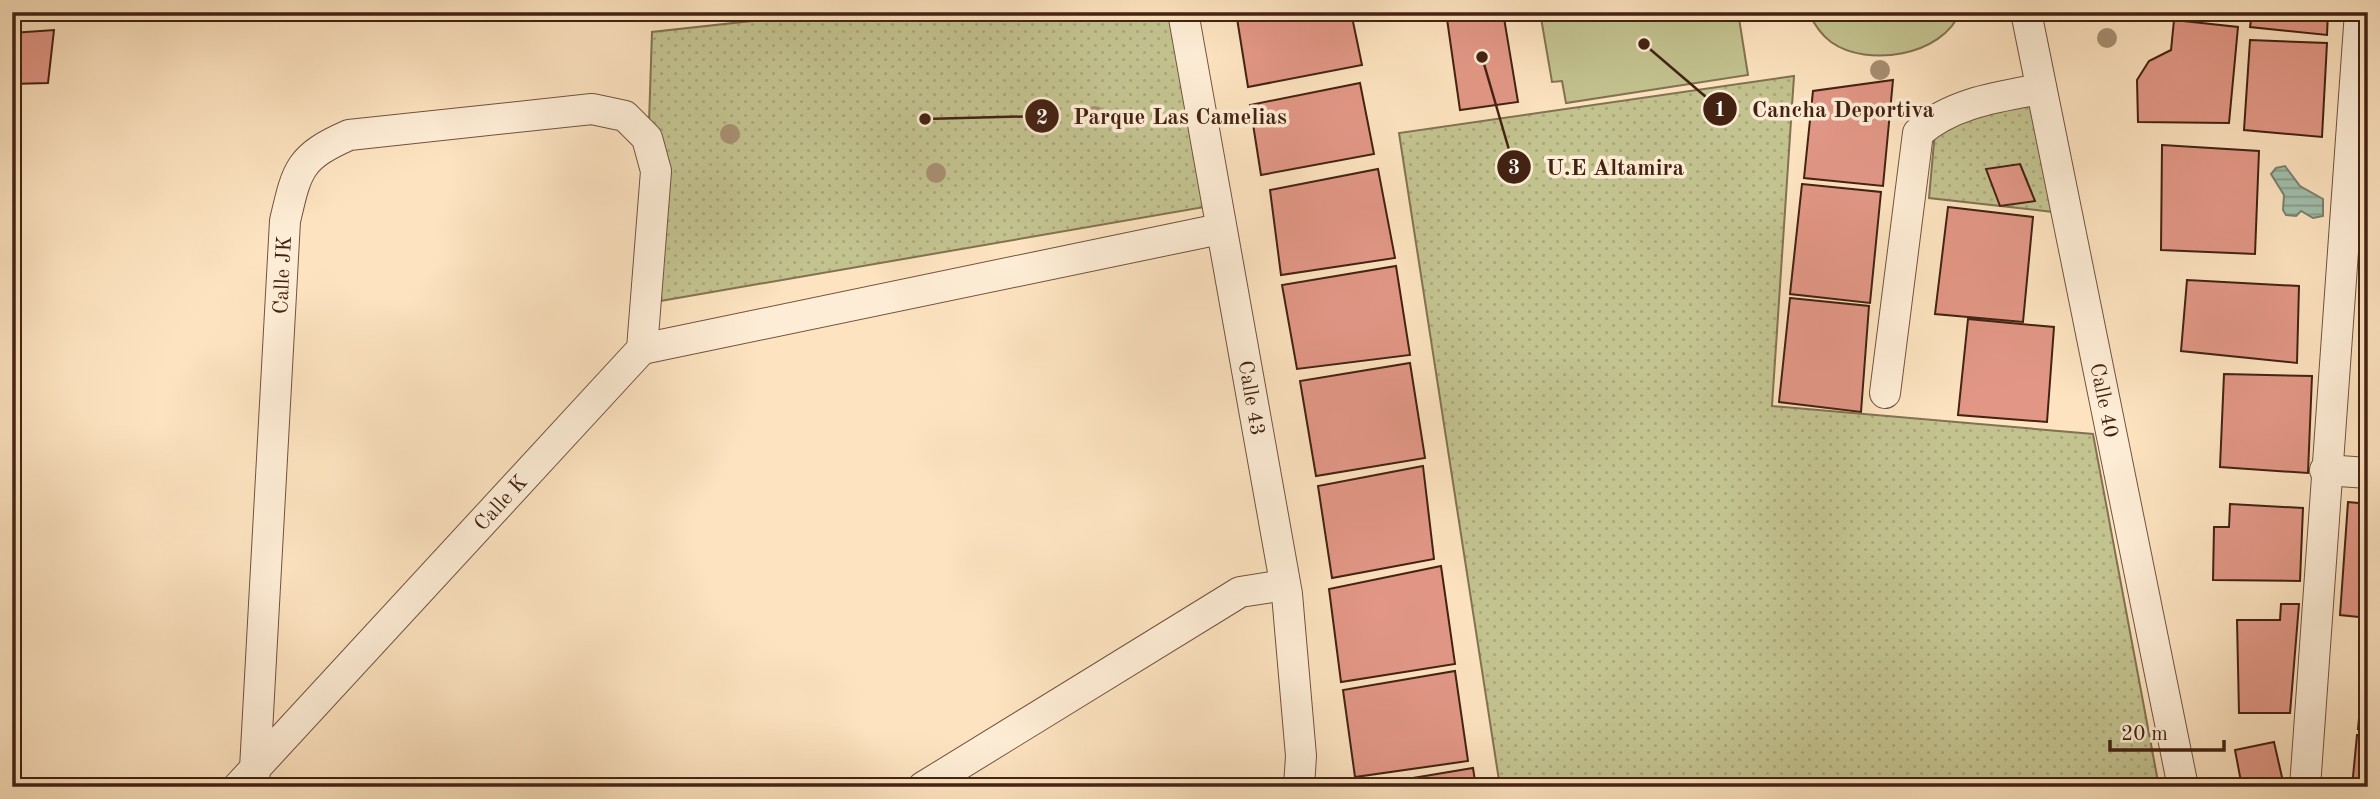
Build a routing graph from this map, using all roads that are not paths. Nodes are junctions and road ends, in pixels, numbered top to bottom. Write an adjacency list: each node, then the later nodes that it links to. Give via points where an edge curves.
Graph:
1 (1183, 12): 5 (street, Calle 43)
2 (2026, 12): 4 (street, Calle 40)
3 (2360, 12): 8 (street)
4 (2041, 89): 7 (street, via 1937,116 1918,133); 15 (street, Calle 40)
5 (1220, 229): 6 (street); 10 (street, Calle 43)
6 (642, 349): 11 (street, Calle K); 12 (street, Calle JK, via 656,171 647,138 625,116 592,109 349,135 316,149 295,178 285,220)
7 (1885, 393)
8 (2325, 470): 9 (street); 16 (street)
9 (2368, 473)
10 (1285, 585): 13 (street, via 1240,592); 14 (street, Calle 43, via 1301,756)
11 (237, 787)
12 (254, 787)
13 (923, 787)
14 (1299, 787)
15 (2183, 787)
16 (2305, 787)

